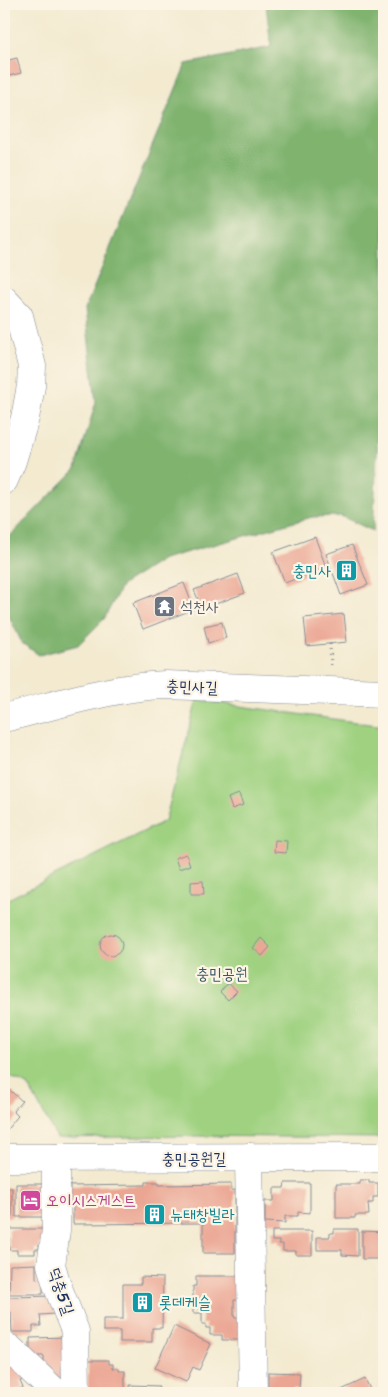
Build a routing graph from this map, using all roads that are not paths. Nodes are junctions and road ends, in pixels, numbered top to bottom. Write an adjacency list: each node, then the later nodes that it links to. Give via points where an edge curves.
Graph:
1 (4, 300): 2 (street, via 19,316 32,366 25,418)
2 (4, 480)
3 (384, 693): 4 (street, 충민사길, via 145,686 107,692)
4 (4, 718)
5 (384, 1157): 8 (street, 충민공원길)
6 (4, 1158): 7 (street, 충민공원길)
7 (56, 1158): 8 (street, 충민공원길); 11 (street, 덕충5길, via 56,1230 51,1265 76,1331)
8 (249, 1158): 12 (street)
9 (4, 1346): 10 (street)
10 (56, 1393)
11 (76, 1393)
12 (253, 1393)

